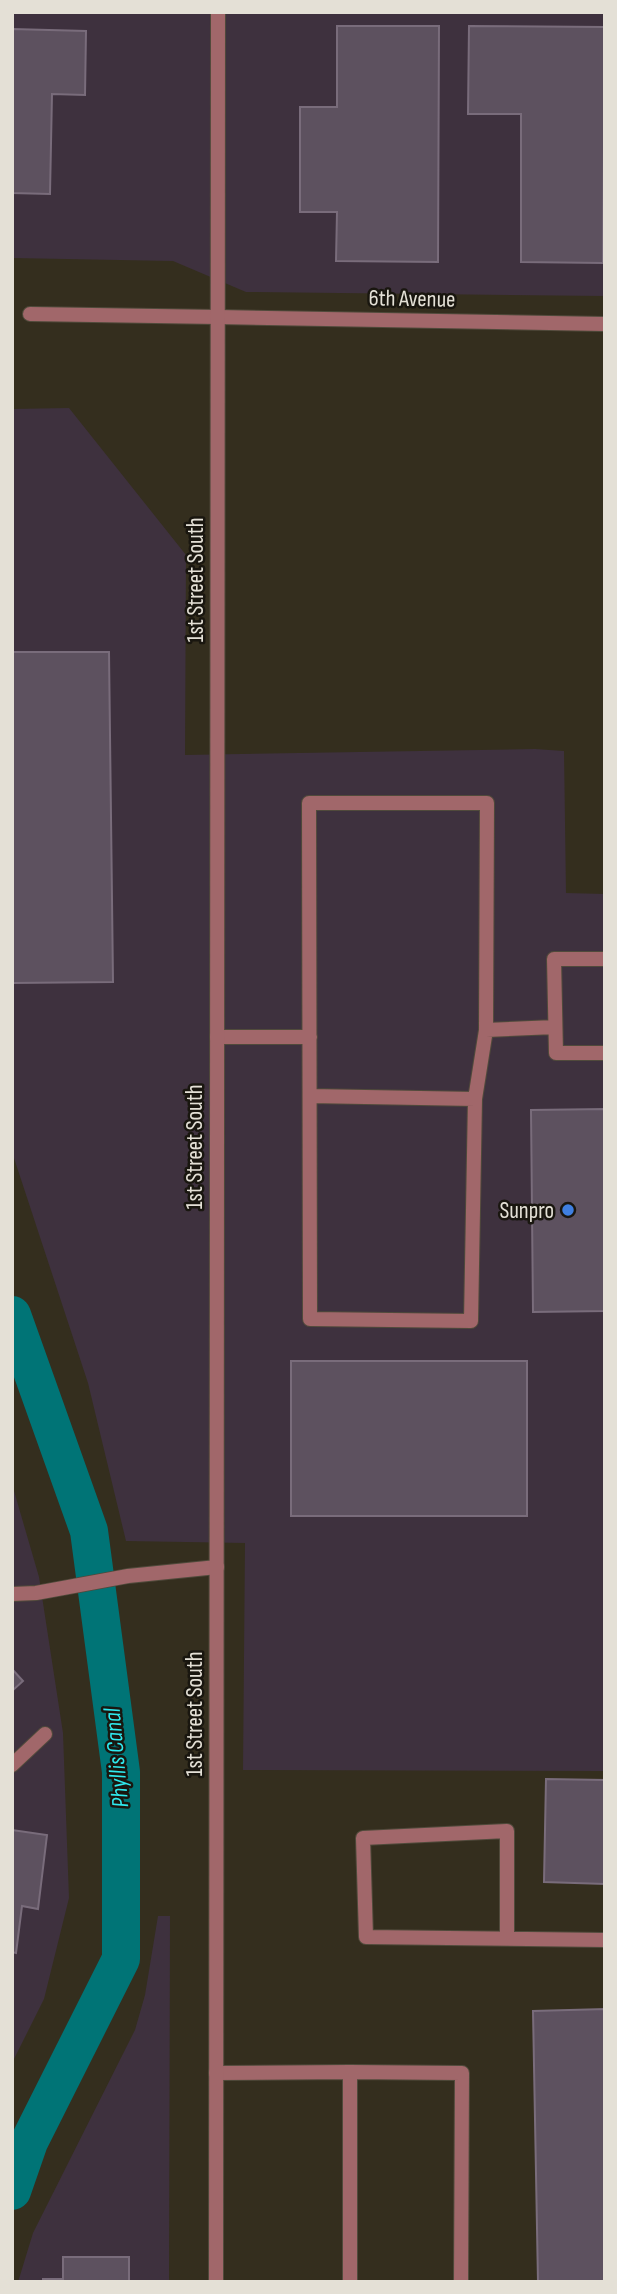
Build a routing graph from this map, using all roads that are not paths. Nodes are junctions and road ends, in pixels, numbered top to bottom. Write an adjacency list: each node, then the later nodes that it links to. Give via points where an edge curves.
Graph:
1 (218, 12): 3 (street, 1st Street South)
2 (30, 314): 3 (street, 6th Avenue)
3 (218, 317): 4 (street, 6th Avenue); 8 (street, 1st Street South)
4 (605, 324)
5 (605, 959): 6 (street, via 554,960)
6 (555, 1027): 7 (street); 10 (street, via 556,1054)
7 (486, 1030): 9 (street, via 487,803 310,803); 12 (street)
8 (217, 1037): 9 (street); 13 (street, 1st Street South)
9 (310, 1037): 11 (street)
10 (605, 1053)
11 (310, 1096): 12 (street); 12 (street, via 310,1319 471,1321)
12 (475, 1099)
13 (217, 1567): 14 (street); 20 (street, 1st Street South)
14 (12, 1594)
15 (45, 1734): 16 (street)
16 (12, 1765)
17 (506, 1938): 17 (street, via 366,1937 363,1838 507,1831); 18 (street)
18 (605, 1940)
19 (351, 2072): 20 (street); 22 (street); 23 (street, via 462,2073)
20 (216, 2073): 21 (street, 1st Street South)
21 (216, 2282)
22 (350, 2282)
23 (461, 2282)

